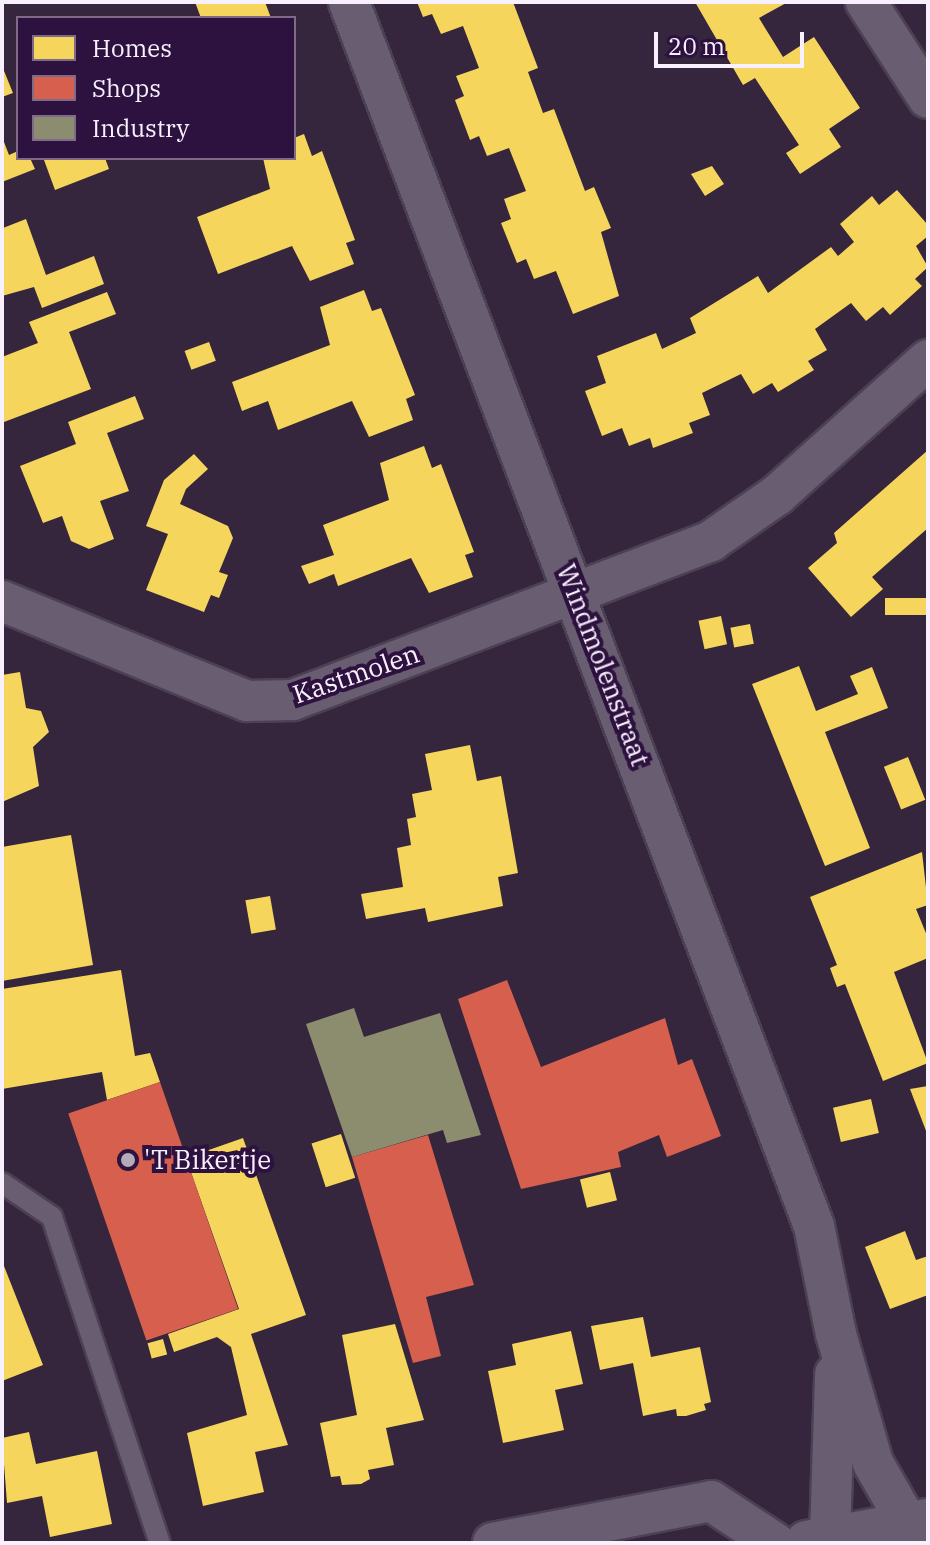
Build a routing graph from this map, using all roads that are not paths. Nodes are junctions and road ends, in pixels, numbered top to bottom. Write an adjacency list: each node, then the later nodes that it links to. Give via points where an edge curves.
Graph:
1 (349, 2): 5 (street, Windmolenstraat)
2 (866, 2): 3 (street)
3 (928, 98)
4 (928, 360): 5 (street, Kastmolen, via 777,495 711,541)
5 (576, 593): 6 (street, Kastmolen, via 293,700 247,701); 8 (street, Windmolenstraat, via 814,1226)
6 (2, 601)
7 (2, 1183): 11 (lane, via 52,1217)
8 (836, 1334): 9 (street, Windmolenstraat, via 873,1463); 10 (street, Windmolenstraat)
9 (918, 1523): 10 (street)
10 (819, 1540)
11 (160, 1543)
12 (493, 1543): 13 (street, via 711,1501)
13 (775, 1543)

